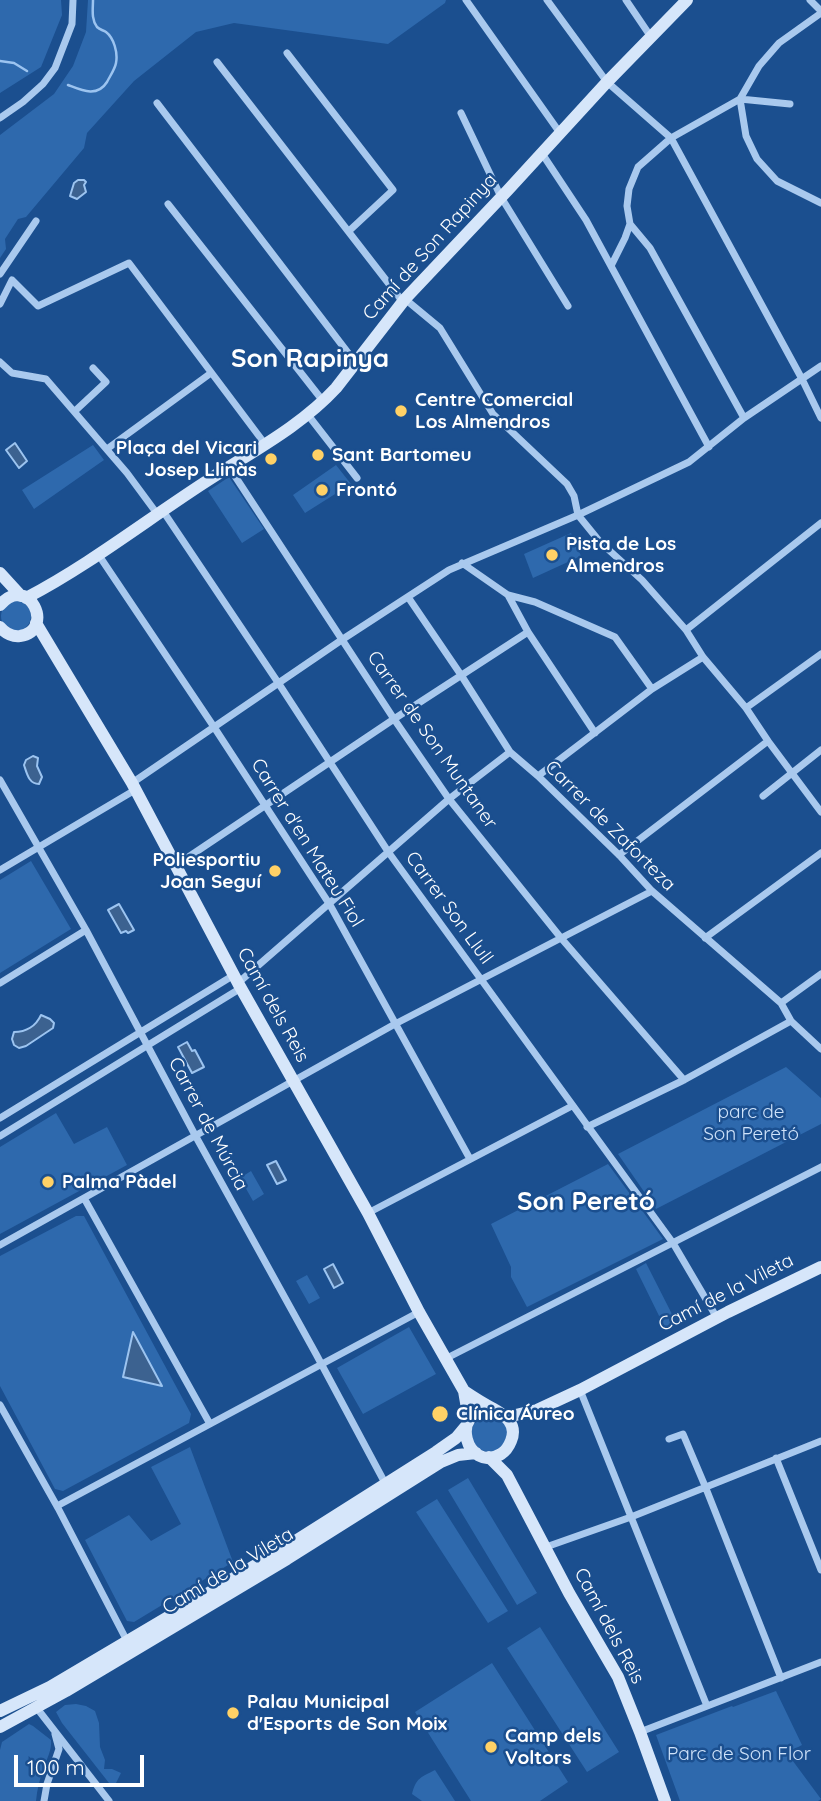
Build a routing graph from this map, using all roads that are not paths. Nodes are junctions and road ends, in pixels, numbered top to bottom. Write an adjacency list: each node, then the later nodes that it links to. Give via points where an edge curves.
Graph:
1 (73, 0): 16 (street, via 72,23 54,68 43,85)
2 (466, 0): 17 (street)
3 (547, 0): 11 (street)
4 (626, 0): 8 (street)
5 (687, 0): 8 (street, Camí de Son Rapinya)
6 (810, 0): 7 (street)
7 (821, 12): 12 (street, via 779,43)
8 (651, 37): 11 (street, Camí de Son Rapinya)
9 (287, 53): 25 (street, via 393,190)
10 (217, 62): 25 (street)
11 (607, 82): 17 (street, Camí de Son Rapinya); 18 (street)
12 (740, 99): 14 (street); 18 (street); 21 (street, via 746,136 757,159 777,181)
13 (156, 103): 32 (street)
14 (790, 104)
15 (461, 113): 20 (street)
16 (0, 118)
17 (560, 133): 19 (street, Camí de Son Rapinya)
18 (671, 138): 24 (street, via 638,167 629,189); 36 (street)
19 (541, 152): 20 (street, Camí de Son Rapinya); 26 (street)
20 (501, 197): 28 (street, Camí de Son Rapinya); 30 (street)
21 (821, 203)
22 (168, 204): 37 (street)
23 (36, 221): 27 (street)
24 (630, 224): 26 (street); 40 (street, via 650,248)
25 (349, 231): 28 (street)
26 (611, 266): 43 (street)
27 (0, 274)
28 (404, 300): 32 (street, Camí de Son Rapinya); 48 (street, via 440,328 494,414 567,484)
29 (0, 304): 35 (street, via 12,280 38,306 128,263)
30 (568, 306)
31 (0, 362): 38 (street, Carrer Son Llull, via 12,373 46,379)
32 (355, 362): 37 (street, Camí de Son Rapinya)
33 (821, 366): 36 (street)
34 (93, 368): 38 (street, via 106,382)
35 (211, 373): 42 (street); 44 (street)
36 (802, 379): 40 (street); 41 (street)
37 (323, 402): 39 (street, Camí de Son Rapinya)
38 (75, 411): 44 (street, Carrer Son Llull)
39 (308, 415): 42 (street, Camí de Son Rapinya); 46 (street)
40 (744, 418): 43 (street)
41 (821, 418)
42 (265, 444): 45 (street, Camí de Son Rapinya)
43 (709, 447): 48 (street, via 667,474)
44 (107, 449): 47 (street, Carrer Son Llull)
45 (229, 467): 47 (street, Camí de Son Rapinya); 64 (street, Carrer de Son Muntaner)
46 (357, 478)
47 (160, 513): 50 (street, Camí de Son Rapinya); 69 (street, Carrer Son Llull)
48 (578, 515): 51 (street); 60 (street)
49 (821, 523): 60 (street)
50 (98, 554): 53 (street, Camí de Son Rapinya); 73 (street, Carrer d'en Mateu Fiol)
51 (461, 563): 54 (street); 56 (street)
52 (4, 578): 55 (street); 57 (street)
53 (44, 588): 55 (street, Camí de Son Rapinya); 58 (street)
54 (508, 595): 61 (street); 70 (street, via 535,602 615,638)
55 (24, 597): 57 (street, Camí de Son Rapinya, via 9,597); 58 (street)
56 (408, 597): 64 (street); 68 (street, Carrer de Zaforteza)
57 (1, 603)
58 (37, 610): 59 (street)
59 (36, 623): 63 (street); 65 (street, Camí dels Reis)
60 (686, 630): 67 (street)
61 (528, 632): 68 (street); 74 (street)
62 (3, 633): 63 (street)
63 (26, 635): 65 (street)
64 (343, 639): 69 (street); 72 (street, Carrer de Son Muntaner)
65 (45, 641): 82 (street, Camí dels Reis)
66 (821, 654): 71 (street)
67 (703, 657): 70 (street); 71 (street)
68 (461, 675): 72 (street); 77 (street, Carrer de Zaforteza)
69 (279, 684): 73 (street); 78 (street, Carrer Son Llull)
70 (652, 689): 74 (street)
71 (746, 708): 75 (street)
72 (394, 719): 78 (street); 84 (street, Carrer de Son Muntaner)
73 (214, 727): 82 (street); 85 (street, Carrer d'en Mateu Fiol)
74 (595, 733): 80 (street)
75 (768, 741): 79 (street); 90 (street)
76 (821, 750): 79 (street)
77 (510, 752): 80 (street, Carrer de Zaforteza); 84 (street)
78 (331, 762): 85 (street); 88 (street, Carrer Son Llull)
79 (792, 773): 83 (street); 86 (street)
80 (538, 776): 90 (street, Carrer de Zaforteza)
81 (0, 780): 87 (street, Carrer de Múrcia)
82 (133, 787): 87 (street); 91 (street, Camí dels Reis)
83 (763, 796)
84 (449, 799): 88 (street); 96 (street, Carrer de Son Muntaner)
85 (266, 805): 91 (street); 94 (street, Carrer d'en Mateu Fiol)
86 (821, 811)
87 (38, 847): 92 (street); 95 (street, Carrer de Múrcia)
88 (389, 853): 94 (street); 99 (street, Carrer Son Llull)
89 (821, 853): 97 (street)
90 (620, 855): 93 (street, Carrer de Zaforteza)
91 (176, 866): 100 (street, Camí dels Reis)
92 (0, 870)
93 (652, 891): 96 (street); 97 (street, Carrer de Zaforteza)
94 (330, 905): 100 (street); 104 (street, Carrer d'en Mateu Fiol)
95 (86, 930): 101 (street); 105 (street, Carrer de Múrcia)
96 (561, 937): 99 (street); 109 (street, Carrer de Son Muntaner)
97 (705, 938): 102 (street, Carrer de Zaforteza)
98 (821, 974): 102 (street)
99 (481, 979): 104 (street); 110 (street, Carrer Son Llull)
100 (238, 982): 105 (street); 106 (street); 108 (street, Camí dels Reis)
101 (0, 983)
102 (781, 1003): 103 (street, Carrer de Zaforteza)
103 (791, 1021): 107 (street, Carrer de Zaforteza); 109 (street)
104 (395, 1024): 108 (street); 115 (street, Carrer d'en Mateu Fiol)
105 (140, 1031): 106 (street, Carrer de Múrcia); 111 (street)
106 (148, 1046): 113 (street, Carrer de Múrcia); 114 (street)
107 (821, 1049)
108 (293, 1080): 113 (street); 118 (street, Camí dels Reis)
109 (684, 1080): 112 (street)
110 (572, 1106): 112 (street, Carrer Son Llull); 115 (street)
111 (0, 1118)
112 (587, 1127): 119 (street, Carrer Son Llull)
113 (195, 1135): 117 (street); 125 (street, Carrer de Múrcia)
114 (0, 1136)
115 (470, 1159): 118 (street)
116 (821, 1167): 119 (street)
117 (84, 1198): 120 (street); 133 (street)
118 (368, 1213): 122 (street, Camí dels Reis)
119 (673, 1243): 123 (street, Carrer Son Llull); 124 (street)
120 (0, 1245)
121 (821, 1267): 123 (street, Camí de la Vileta)
122 (419, 1312): 124 (street, Camí dels Reis); 125 (street)
123 (716, 1318): 126 (street, Camí de la Vileta)
124 (445, 1359): 127 (street, Camí dels Reis)
125 (322, 1364): 133 (street); 140 (street, Carrer de Múrcia)
126 (580, 1390): 130 (street, Camí de la Vileta); 143 (street)
127 (464, 1391): 129 (street, Camí dels Reis); 132 (street, Camí dels Reis)
128 (0, 1405): 142 (street)
129 (494, 1410): 131 (street); 132 (street, via 480,1411)
130 (537, 1410): 131 (street, Camí de la Vileta); 136 (street, Camí de la Vileta)
131 (507, 1417): 136 (street)
132 (468, 1423): 137 (street, via 468,1445); 140 (street, Camí de la Vileta, via 456,1438)
133 (210, 1424): 142 (street)
134 (669, 1439): 141 (street, via 682,1434)
135 (821, 1441): 138 (street)
136 (510, 1442): 137 (street, via 496,1456); 139 (street, Camí dels Reis)
137 (483, 1455): 139 (street, Camí dels Reis); 152 (street, Camí de la Vileta, via 458,1455 441,1462)
138 (776, 1458): 141 (street); 145 (street)
139 (507, 1475): 144 (street, Camí dels Reis)
140 (385, 1483): 146 (street, Camí de la Vileta)
141 (705, 1486): 143 (street); 148 (street)
142 (57, 1506): 146 (street)
143 (631, 1517): 144 (street); 151 (street)
144 (546, 1547): 156 (street, Camí dels Reis, via 618,1677)
145 (821, 1570)
146 (127, 1641): 149 (street, Camí de la Vileta)
147 (821, 1662): 148 (street)
148 (781, 1678): 151 (street)
149 (24, 1700): 150 (street); 153 (street, Camí de la Vileta)
150 (0, 1704)
151 (707, 1706): 156 (street)
152 (36, 1707): 154 (street, Camí de la Vileta); 155 (street)
153 (0, 1711)
154 (0, 1727)
155 (54, 1730): 157 (street, via 59,1749); 158 (street)
156 (640, 1732): 159 (street, Camí dels Reis)
157 (44, 1801)
158 (109, 1801)
159 (665, 1801)

